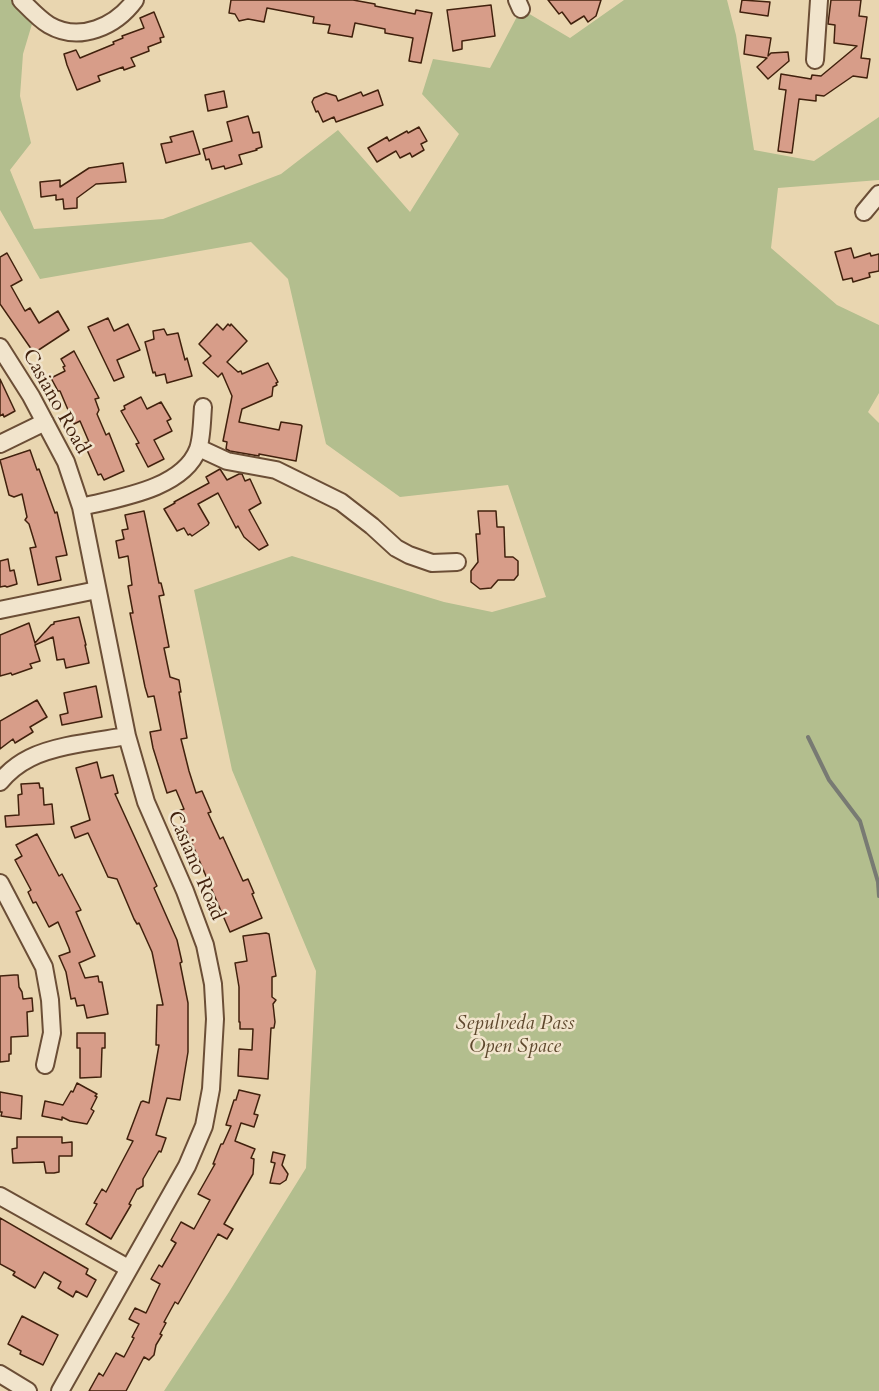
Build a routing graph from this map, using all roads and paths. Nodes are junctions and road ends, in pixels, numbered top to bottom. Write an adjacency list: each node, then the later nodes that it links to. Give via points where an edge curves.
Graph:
1 (21, 0): 2 (street, via 49,26 87,32 122,16)
2 (135, 0)
3 (819, 0): 4 (street)
4 (814, 60)
5 (879, 194): 6 (street)
6 (864, 212)
7 (0, 347): 9 (street, Casiano Road)
8 (203, 407): 11 (street)
9 (45, 422): 10 (street); 12 (street, Casiano Road, via 66,462)
10 (0, 444)
11 (199, 448): 12 (street, via 189,465 171,479 144,491); 13 (street, via 227,461 276,470 341,502 409,555 432,563)
12 (81, 507): 14 (street, Casiano Road)
13 (457, 562)
14 (97, 590): 15 (street); 16 (street, Casiano Road)
15 (0, 610)
16 (127, 736): 17 (street, via 30,758); 21 (street, Casiano Road, via 146,802 205,945 216,1019 204,1126 187,1166)
17 (0, 782)
18 (0, 883): 19 (street, via 44,967 51,1033)
19 (45, 1065)
20 (0, 1196): 21 (street)
21 (128, 1268): 24 (street, Casiano Road)
22 (0, 1374): 23 (street)
23 (28, 1391)
24 (60, 1391)

